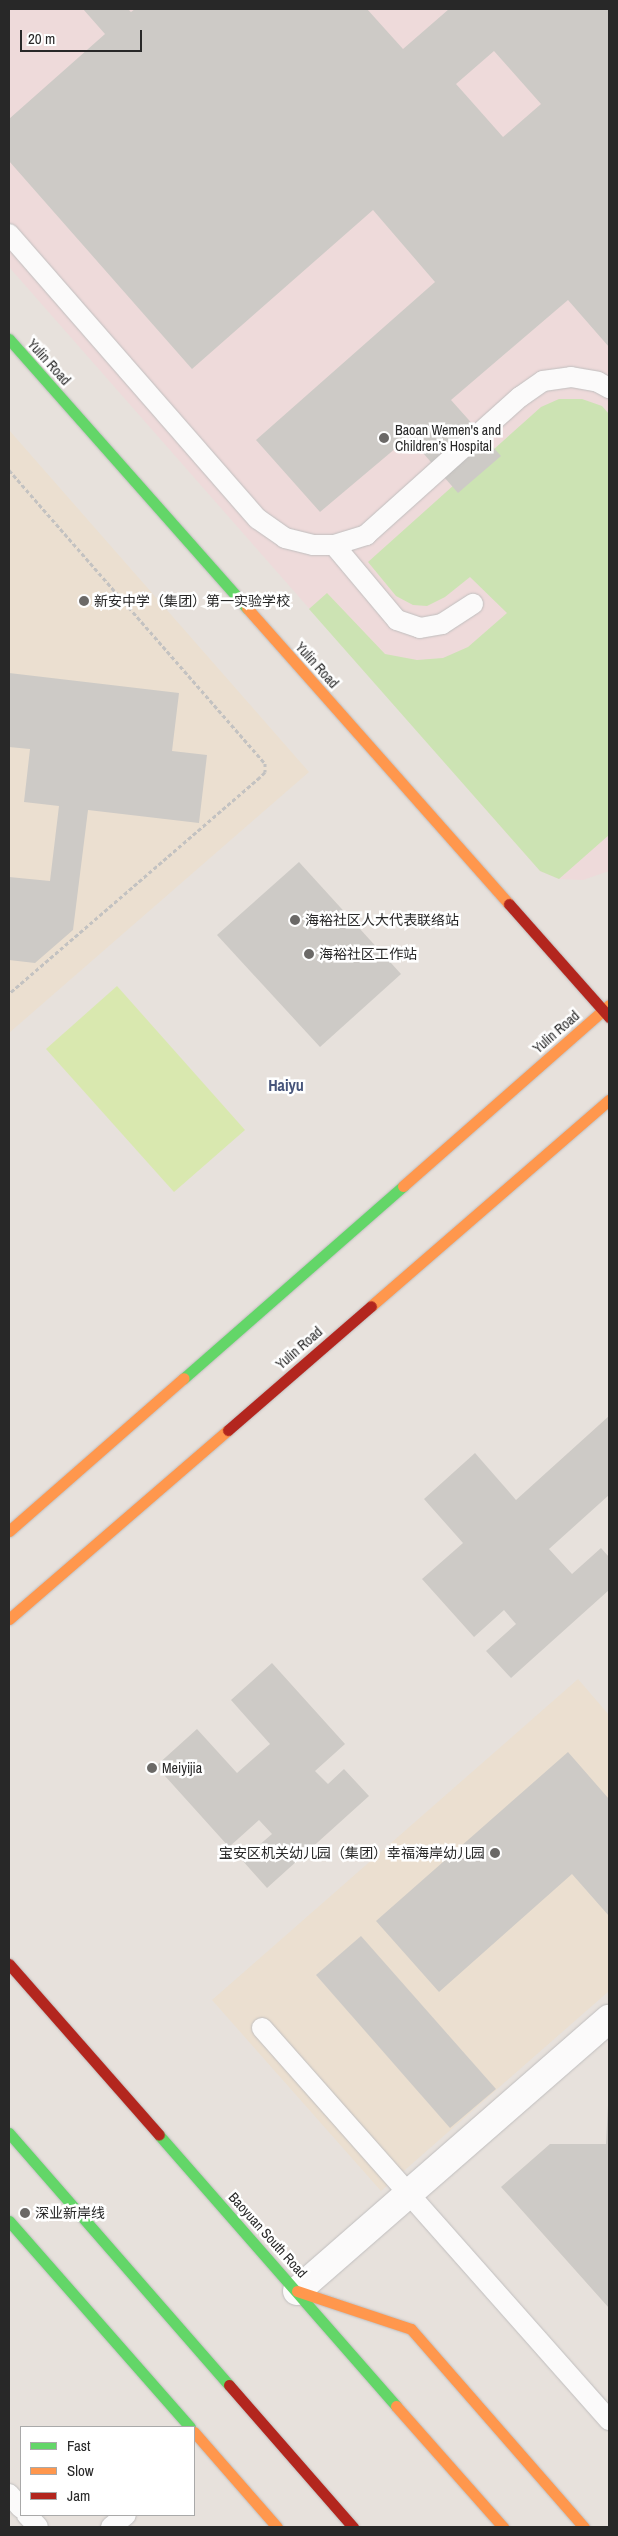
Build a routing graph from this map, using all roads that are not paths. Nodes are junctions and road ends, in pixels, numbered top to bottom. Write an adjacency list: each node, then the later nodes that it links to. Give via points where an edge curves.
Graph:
1 (9, 234): 4 (lane, via 258,519 285,538 313,545)
2 (9, 340): 6 (main road, Yulin Road)
3 (609, 388): 4 (lane, via 598,382 571,377 544,381 520,397 366,535)
4 (334, 545): 5 (lane, via 397,620 420,628 442,624)
5 (473, 604)
6 (607, 1011): 8 (main road, Yulin Road)
7 (609, 1100): 9 (main road, Yulin Road)
8 (9, 1531)
9 (32, 1597): 10 (main road, via 16,1601); 11 (main road, Yulin Road)
10 (9, 1599)
11 (9, 1619)
12 (9, 1964): 18 (main road, Baoyuan South Road)
13 (609, 2020): 16 (street)
14 (262, 2028): 16 (lane)
15 (9, 2133): 29 (main road)
16 (410, 2194): 18 (street); 19 (lane)
17 (9, 2221): 20 (main road)
18 (297, 2291): 30 (main road, Baoyuan South Road); 31 (main road, via 410,2329 423,2340)
19 (609, 2420)
20 (189, 2426)
21 (198, 2444): 28 (main road)
22 (9, 2494): 23 (lane)
23 (20, 2507)
24 (28, 2516): 26 (lane)
25 (125, 2516): 27 (lane)
26 (38, 2527)
27 (111, 2527)
28 (278, 2527)
29 (353, 2527)
30 (503, 2527)
31 (584, 2527)

